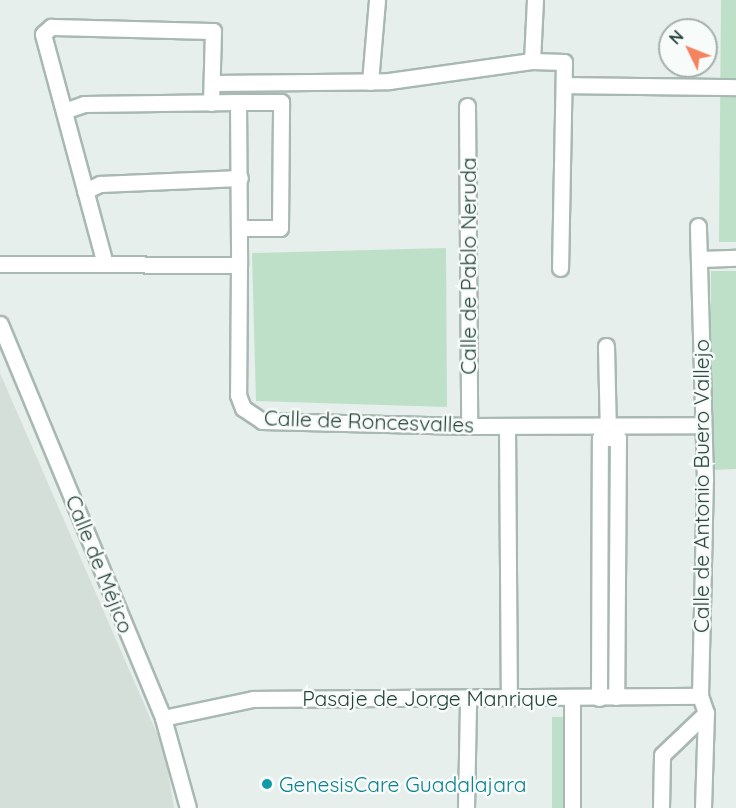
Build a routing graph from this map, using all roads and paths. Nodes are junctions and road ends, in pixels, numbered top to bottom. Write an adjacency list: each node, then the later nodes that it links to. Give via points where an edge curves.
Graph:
1 (377, 0): 4 (street)
2 (535, 0): 3 (street)
3 (532, 61): 4 (street); 6 (street, via 564,62)
4 (370, 82): 5 (street)
5 (212, 83): 9 (street); 11 (street, via 213,31 51,27 43,34)
6 (564, 85): 7 (street); 21 (street)
7 (736, 87)
8 (238, 102): 9 (street); 12 (street, Calle de Roncesvalles); 15 (street, via 281,102 280,228)
9 (211, 103): 11 (street, via 84,104)
10 (467, 106): 25 (street, Calle de Pablo Neruda)
11 (64, 111): 13 (street)
12 (240, 178): 13 (street, via 100,184); 15 (street, Calle de Roncesvalles)
13 (86, 191): 19 (street)
14 (698, 226): 17 (street, Calle de Antonio Buero Vallejo)
15 (239, 228): 20 (street, Calle de Roncesvalles)
16 (736, 258): 17 (street)
17 (700, 259): 24 (street, Calle de Antonio Buero Vallejo)
18 (0, 264): 19 (street)
19 (105, 264): 20 (street)
20 (240, 265): 25 (street, Calle de Roncesvalles, via 238,395 243,408 262,421)
21 (560, 268)
22 (0, 324): 35 (street, Calle de Méjico)
23 (606, 346): 27 (street)
24 (701, 424): 27 (street, Calle de Roncesvalles); 28 (street, Calle de Antonio Buero Vallejo, via 705,479)
25 (469, 426): 26 (street, Calle de Roncesvalles)
26 (507, 426): 27 (street, Calle de Roncesvalles); 31 (street)
27 (608, 431): 30 (street, via 618,438); 32 (street, via 600,438)
28 (700, 696): 30 (street, Pasaje de Jorge Manrique); 34 (street, Calle de Antonio Buero Vallejo)
29 (572, 697): 31 (street, Pasaje de Jorge Manrique); 32 (street, Pasaje de Jorge Manrique); 38 (street)
30 (616, 697): 32 (street, Pasaje de Jorge Manrique)
31 (509, 698): 33 (street, Pasaje de Jorge Manrique)
32 (599, 698)
33 (468, 699): 35 (street, Pasaje de Jorge Manrique, via 253,699); 37 (street)
34 (706, 713): 39 (street, via 662,755); 40 (street, Calle de Antonio Buero Vallejo)
35 (163, 718): 36 (street, Calle de Méjico)
36 (188, 808)
37 (466, 808)
38 (572, 808)
39 (661, 808)
40 (703, 808)

